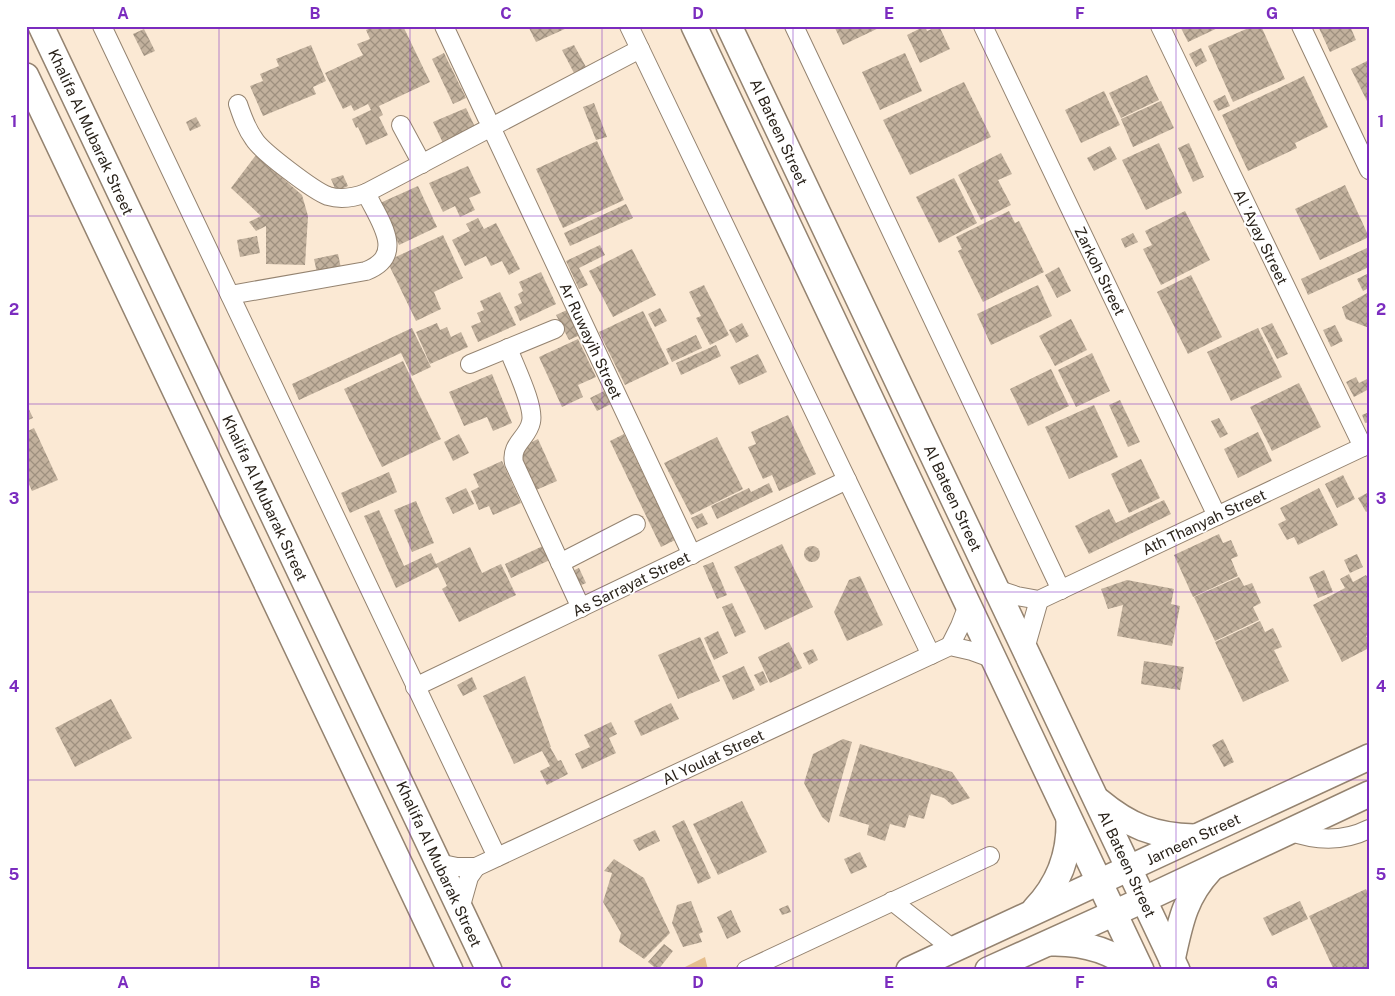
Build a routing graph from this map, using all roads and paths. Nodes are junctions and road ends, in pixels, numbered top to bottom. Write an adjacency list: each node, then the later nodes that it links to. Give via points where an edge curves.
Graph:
1 (41, 26): 48 (main road, Khalifa Al Mubarak Street)
2 (102, 26): 19 (street)
3 (444, 26): 14 (street, Ar Ruwayih Street)
4 (629, 26): 11 (street)
5 (694, 26): 32 (main road, Al Bateen Street)
6 (729, 26): 29 (main road, Al Bateen Street)
7 (794, 26): 30 (street)
8 (983, 26): 25 (street, Zarkoh Street)
9 (1160, 26): 23 (street, Al 'Ayay Street)
10 (1300, 26): 17 (street)
11 (640, 49): 14 (street); 24 (street)
12 (26, 76): 61 (main road)
13 (238, 104): 18 (street, via 246,127 258,146 314,188 327,196 343,198)
14 (489, 122): 16 (street); 27 (street, Ar Ruwayih Street)
15 (401, 125): 16 (street)
16 (422, 164): 18 (street)
17 (1369, 170)
18 (366, 193): 19 (street, via 388,241 385,257 374,268)
19 (230, 295): 38 (street)
20 (554, 329): 21 (street)
21 (508, 348): 22 (street); 28 (street, via 532,415 528,431 515,447 512,458)
22 (470, 364)
23 (1366, 445): 25 (street, Ath Thanyah Street)
24 (848, 480): 27 (street, As Sarrayat Street); 36 (street)
25 (1217, 516): 30 (street, Ath Thanyah Street)
26 (636, 524): 28 (street)
27 (692, 555): 33 (street, As Sarrayat Street)
28 (560, 564): 33 (street)
29 (996, 589): 31 (street); 35 (main road, Al Bateen Street)
30 (1061, 590): 31 (street, Ath Thanyah Street)
31 (1039, 600): 35 (street)
32 (968, 605): 34 (street); 37 (main road, Al Bateen Street)
33 (581, 608): 38 (street, As Sarrayat Street)
34 (950, 646): 36 (street, Al Youlat Street); 37 (street)
35 (1025, 649): 41 (main road, Al Bateen Street)
36 (931, 655): 47 (street, Al Youlat Street)
37 (994, 659): 42 (main road, Al Bateen Street)
38 (415, 687): 47 (street)
39 (1369, 758): 45 (main road, Jarneen Street)
40 (1369, 794): 44 (main road)
41 (1096, 798): 45 (main road, via 1119,817 1145,830 1162,835); 51 (main road, Al Bateen Street)
42 (1069, 818): 52 (main road, Al Bateen Street); 56 (main road, via 1068,843 1062,867 1049,892)
43 (1369, 829): 44 (street, via 1348,837 1328,839)
44 (1289, 831): 50 (main road)
45 (1196, 837): 51 (main road, Jarneen Street)
46 (990, 856): 54 (street)
47 (497, 858): 49 (street, Al Youlat Street)
48 (438, 863): 49 (street, Al Youlat Street, via 457,868); 55 (main road, Khalifa Al Mubarak Street)
49 (476, 867): 55 (street, via 469,877)
50 (1213, 867): 53 (main road); 60 (main road, via 1201,880 1183,911)
51 (1129, 868): 52 (main road, Jarneen Street); 53 (main road, Al Bateen Street)
52 (1099, 882): 56 (main road, Jarneen Street); 57 (main road, Al Bateen Street)
53 (1144, 900): 57 (main road); 60 (main road, Al Bateen Street)
54 (892, 901): 59 (street); 63 (street)
55 (460, 908): 62 (main road, Khalifa Al Mubarak Street)
56 (1031, 913): 59 (main road, Jarneen Street)
57 (1114, 913): 58 (main road); 67 (main road, Al Bateen Street)
58 (1048, 943): 65 (main road); 66 (main road, via 1074,943 1099,949)
59 (953, 949): 64 (main road, Jarneen Street)
60 (1174, 965)
61 (450, 970)
62 (489, 970)
63 (746, 970)
64 (908, 970)
65 (988, 970)
66 (1136, 970)
67 (1141, 970)

